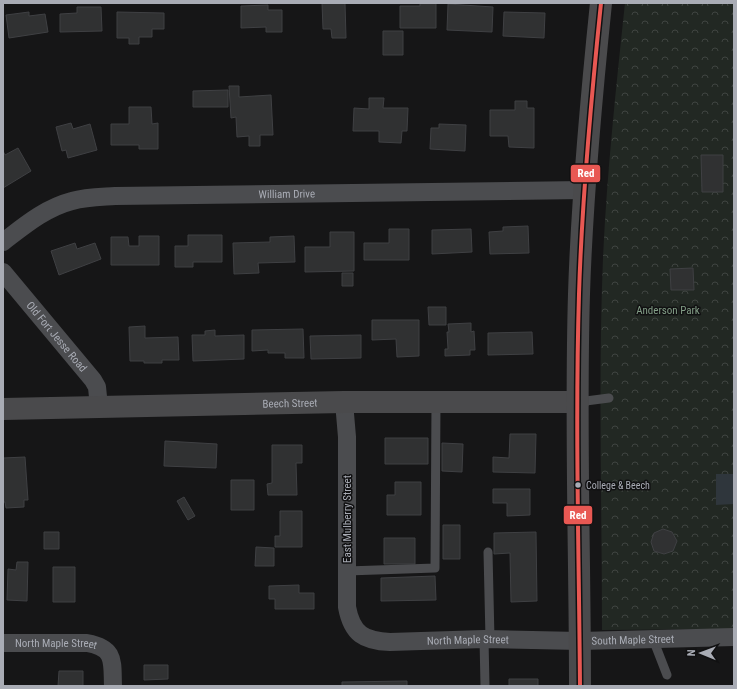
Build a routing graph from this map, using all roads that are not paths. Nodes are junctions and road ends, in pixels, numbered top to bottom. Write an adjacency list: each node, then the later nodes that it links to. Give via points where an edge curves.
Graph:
1 (601, 3): 2 (main road)
2 (584, 190): 3 (street, William Drive, via 85,198 67,202 43,213); 8 (main road)
3 (3, 242)
4 (3, 272): 9 (street, Old Fort Jesse Road, via 93,380)
5 (609, 398): 8 (lane)
6 (344, 402): 7 (main road, Beech Street); 9 (main road, Beech Street); 12 (street, East Mulberry Street, via 347,437)
7 (436, 402): 8 (main road, Beech Street); 12 (lane, via 434,568)
8 (578, 402): 17 (main road)
9 (99, 407): 10 (main road, Beech Street)
10 (3, 409)
11 (488, 552): 15 (lane)
12 (347, 571): 13 (street, East Mulberry Street, via 348,612)
13 (358, 633): 15 (street, North Maple Street, via 378,642)
14 (734, 637): 16 (street, South Maple Street)
15 (487, 639): 17 (street, North Maple Street); 21 (lane)
16 (653, 639): 17 (street, South Maple Street); 19 (lane)
17 (580, 641): 22 (main road)
18 (3, 643): 20 (street, North Maple Street, via 97,645 110,655)
19 (667, 675)
20 (113, 686)
21 (485, 686)
22 (580, 686)

